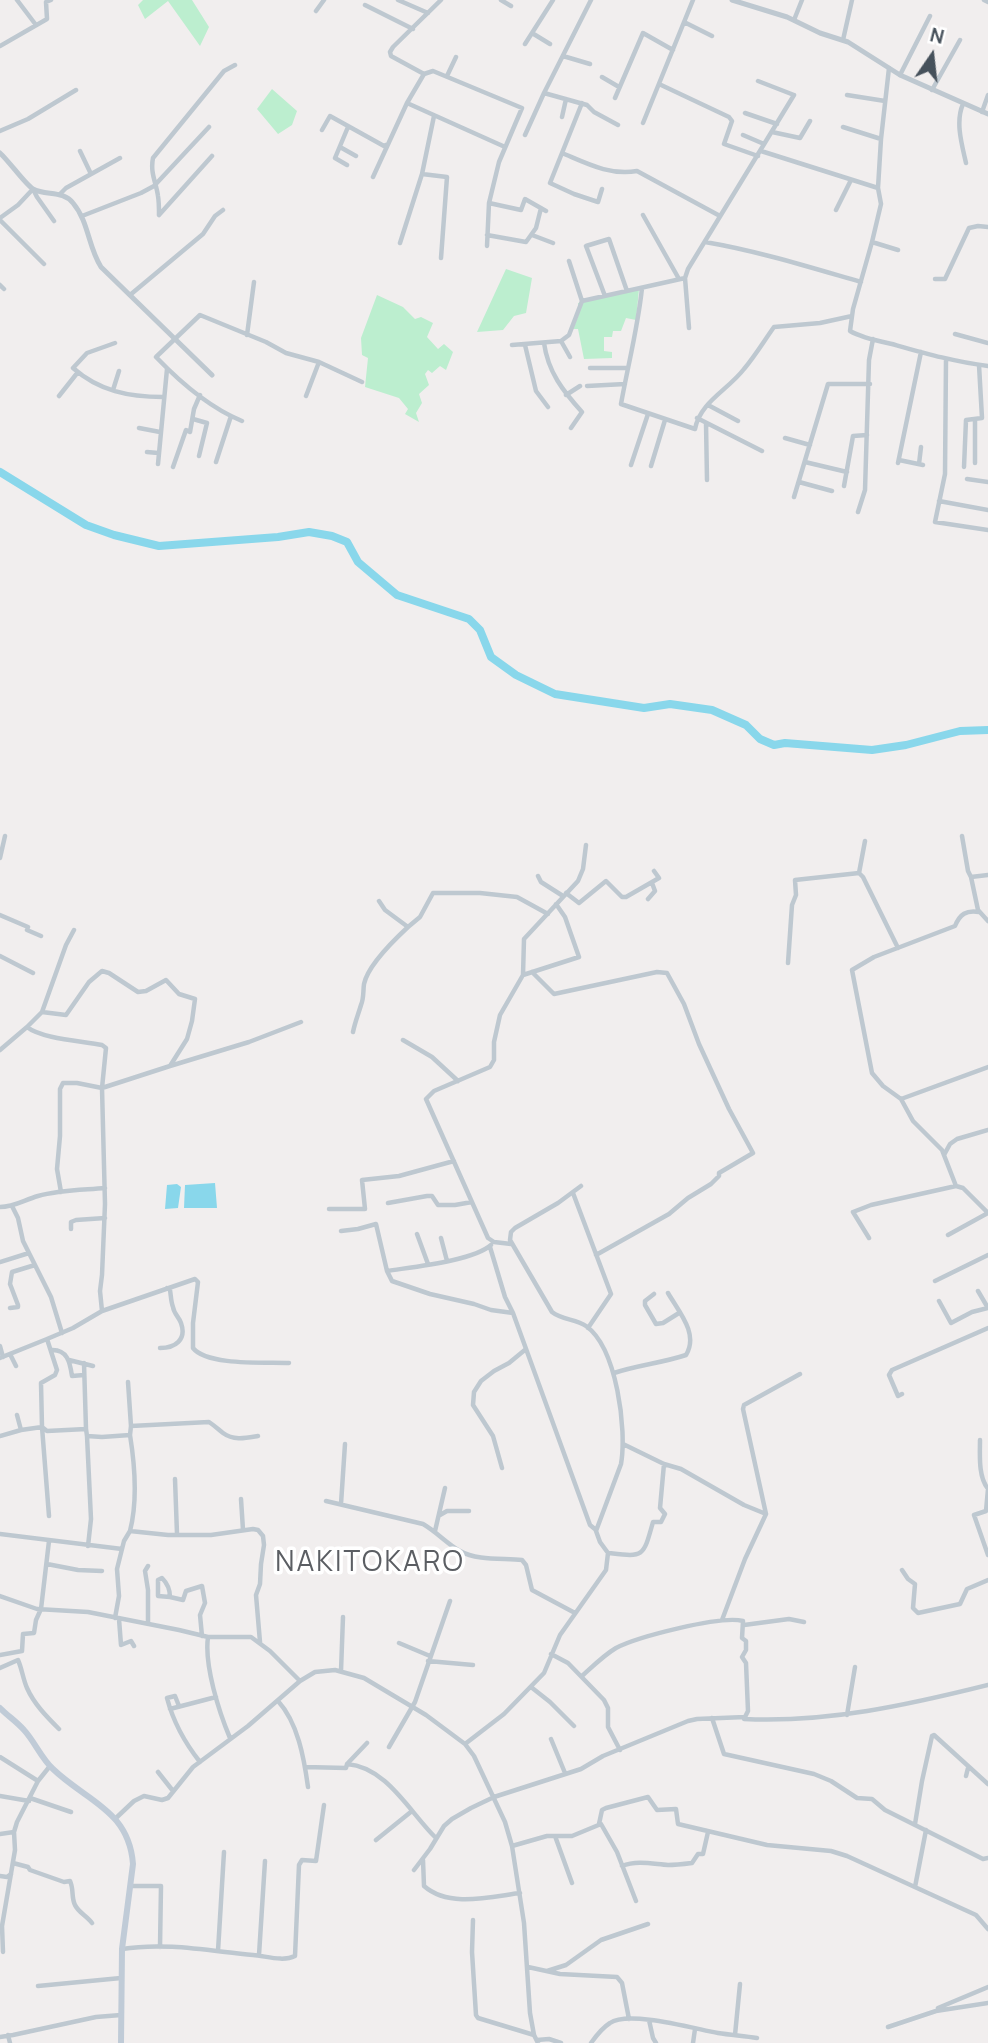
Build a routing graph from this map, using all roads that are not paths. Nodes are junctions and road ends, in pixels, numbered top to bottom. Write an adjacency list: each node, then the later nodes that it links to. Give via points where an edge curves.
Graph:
1 (17, 0): 22 (street)
2 (51, 0): 22 (street, via 46,2 47,19)
3 (324, 0): 17 (street)
4 (398, 0): 18 (street)
5 (441, 0): 18 (street)
6 (501, 0): 15 (street)
7 (553, 0): 24 (street)
8 (592, 0): 32 (street)
9 (694, 0): 21 (street)
10 (732, 0): 16 (street)
11 (759, 0): 16 (street)
12 (802, 0): 20 (street)
13 (852, 0): 26 (street)
14 (365, 5): 23 (street)
15 (511, 6)
16 (756, 8): 20 (street)
17 (316, 12)
18 (428, 13): 23 (street)
19 (930, 16): 38 (street)
20 (794, 20): 26 (street)
21 (684, 22): 25 (street); 31 (street)
22 (36, 25): 30 (street)
23 (414, 29): 37 (street, via 390,52)
24 (532, 33): 28 (street); 29 (street)
25 (712, 36)
26 (843, 40): 36 (street)
27 (960, 40): 45 (street)
28 (525, 44)
29 (550, 44)
30 (0, 47)
31 (673, 50): 42 (street); 43 (street, via 643,33)
32 (563, 56): 34 (street); 46 (street)
33 (456, 57): 39 (street)
34 (590, 64)
35 (236, 65): 89 (street, via 224,71 153,158)
36 (889, 68): 38 (street); 51 (street)
37 (424, 74): 39 (street, via 433,71); 52 (street)
38 (900, 75): 45 (street)
39 (447, 76): 74 (street, via 522,108)
40 (601, 78): 43 (street)
41 (758, 81): 61 (street, via 794,95)
42 (659, 83): 60 (street); 79 (street, via 729,117 732,121 724,144)
43 (620, 87): 49 (street)
44 (76, 90): 67 (street)
45 (932, 90): 54 (street)
46 (544, 93): 50 (street); 69 (street)
47 (847, 95): 51 (street)
48 (988, 95): 56 (street)
49 (615, 98)
50 (566, 99): 53 (street); 58 (street)
51 (885, 101): 71 (street)
52 (407, 103): 57 (street); 72 (street)
53 (582, 103): 62 (street); 78 (street)
54 (963, 104): 56 (street); 83 (street, via 961,142)
55 (745, 113): 61 (street)
56 (985, 113)
57 (434, 116): 74 (street); 86 (street)
58 (562, 117)
59 (810, 121): 68 (street, via 800,138)
60 (643, 123)
61 (777, 124): 68 (street)
62 (618, 125)
63 (209, 127): 89 (street)
64 (348, 127): 66 (street, via 330,116); 72 (street); 75 (street)
65 (843, 127): 71 (street)
66 (322, 130)
67 (0, 131)
68 (772, 132): 73 (street)
69 (525, 135)
70 (743, 135): 73 (street)
71 (881, 139): 90 (street)
72 (388, 144): 87 (street)
73 (765, 144): 79 (street)
74 (505, 146): 94 (street)
75 (340, 147): 81 (street); 84 (street, via 335,158)
76 (80, 151): 85 (street)
77 (0, 153): 91 (street)
78 (562, 153): 92 (street, via 550,183 598,202); 99 (street, via 622,174 637,171)
79 (760, 154): 88 (street); 99 (street)
80 (212, 156): 89 (street, via 159,215)
81 (356, 156)
82 (120, 158): 85 (street)
83 (966, 163)
84 (347, 165)
85 (91, 174): 93 (street)
86 (422, 174): 106 (street); 111 (street, via 447,177)
87 (373, 177)
88 (851, 180): 90 (street); 96 (street)
89 (154, 186): 98 (street)
90 (878, 188): 105 (street, via 881,204)
91 (33, 189): 93 (street); 100 (street); 101 (street)
92 (602, 190)
93 (60, 194): 98 (street, via 70,199)
94 (489, 203): 103 (street); 104 (street, via 522,210 525,199 543,210)
95 (223, 210): 120 (street, via 204,234)
96 (836, 210)
97 (643, 215): 114 (street)
98 (82, 216): 120 (street, via 94,257)
99 (720, 216): 108 (street)
100 (0, 219): 113 (street)
101 (54, 221)
102 (988, 228): 115 (street, via 970,228 945,279)
103 (487, 235): 104 (street, via 526,242); 109 (street)
104 (532, 235): 107 (street)
105 (873, 242): 110 (street); 117 (street)
106 (400, 243)
107 (552, 243)
108 (705, 243): 114 (street); 117 (street, via 742,248)
109 (487, 246)
110 (898, 250)
111 (442, 258)
112 (569, 261): 122 (street)
113 (44, 264)
114 (682, 279): 118 (street); 124 (street)
115 (935, 279)
116 (254, 282): 126 (street)
117 (861, 282): 123 (street)
118 (642, 288): 119 (street); 143 (street)
119 (627, 291): 121 (street); 121 (street, via 609,239 586,246)
120 (130, 295): 127 (street)
121 (605, 296): 122 (street)
122 (582, 301): 129 (street, via 569,335)
123 (852, 316): 128 (street, via 850,331); 158 (street, via 774,327 743,372)
124 (688, 328)
125 (955, 334): 132 (street)
126 (247, 335): 127 (street, via 200,315); 138 (street, via 286,354)
127 (175, 338): 141 (street, via 156,357); 146 (street)
128 (873, 339): 135 (street); 149 (street)
129 (561, 341): 131 (street); 136 (street)
130 (115, 343): 144 (street, via 87,353 73,369)
131 (544, 343): 134 (street); 153 (street, via 553,376)
132 (988, 343)
133 (512, 345): 134 (street)
134 (525, 345): 159 (street, via 536,391)
135 (921, 352): 137 (street); 175 (street, via 898,462 921,465)
136 (570, 357)
137 (946, 359): 139 (street); 196 (street, via 945,474)
138 (319, 362): 147 (street); 156 (street)
139 (979, 365): 140 (street); 165 (street, via 982,417)
140 (988, 366)
141 (167, 368): 154 (street); 157 (street)
142 (590, 368): 143 (street)
143 (628, 368): 148 (street)
144 (78, 372): 152 (street); 155 (street)
145 (119, 372): 152 (street)
146 (212, 375)
147 (362, 382)
148 (625, 384): 151 (street); 160 (street, via 621,404)
149 (870, 384): 172 (street); 174 (street, via 828,384)
150 (580, 386): 153 (street)
151 (587, 386)
152 (113, 390): 157 (street)
153 (566, 394): 170 (street, via 582,412)
154 (200, 395): 161 (street); 163 (street)
155 (59, 396)
156 (306, 396)
157 (163, 397): 171 (street)
158 (708, 405): 162 (street); 167 (street)
159 (548, 407)
160 (648, 414): 164 (street); 184 (street)
161 (231, 416): 166 (street); 180 (street)
162 (697, 418): 164 (street, via 695,429); 168 (street)
163 (193, 419): 179 (street, via 206,423); 186 (street)
164 (665, 420): 185 (street)
165 (975, 420): 182 (street); 187 (street, via 966,420)
166 (242, 421)
167 (738, 421)
168 (706, 423): 176 (street); 190 (street)
169 (139, 428): 171 (street)
170 (571, 428)
171 (160, 432): 178 (street)
172 (867, 435): 188 (street, via 853,436); 198 (street, via 865,489)
173 (785, 438): 174 (street)
174 (810, 445): 181 (street)
175 (921, 447)
176 (762, 451)
177 (148, 452): 178 (street)
178 (158, 453): 183 (street)
179 (199, 456)
180 (216, 462)
181 (805, 462): 188 (street); 191 (street)
182 (975, 463)
183 (158, 464)
184 (631, 465)
185 (651, 466)
186 (173, 467)
187 (964, 467)
188 (847, 472): 193 (street)
189 (967, 479): 192 (street)
190 (707, 480)
191 (799, 482): 194 (street); 195 (street)
192 (988, 482)
193 (844, 486)
194 (832, 491)
195 (794, 497)
196 (939, 501): 197 (street); 199 (street, via 935,522)
197 (988, 510)
198 (858, 512)
199 (988, 530)
200 (5, 836): 204 (street)
201 (962, 836): 209 (street)
202 (865, 841): 206 (street)
203 (586, 845): 211 (street, via 578,881)
204 (0, 858)
205 (654, 871): 210 (street, via 659,878)
206 (859, 873): 222 (street); 224 (street, via 795,880)
207 (988, 875): 209 (street)
208 (538, 876): 211 (street)
209 (971, 877): 215 (street)
210 (652, 883): 211 (street, via 622,897 606,881 579,903); 212 (street, via 655,891)
211 (564, 894): 214 (street)
212 (648, 899)
213 (379, 901): 219 (street)
214 (556, 904): 216 (street); 226 (street, via 579,957)
215 (979, 912): 218 (street); 222 (street, via 966,912 955,926)
216 (548, 914): 219 (street, via 517,897 433,892 420,918); 227 (street, via 524,939)
217 (0, 915): 221 (street)
218 (988, 920)
219 (408, 927): 231 (street, via 367,976)
220 (74, 930): 228 (street)
221 (41, 936)
222 (898, 948): 238 (street, via 852,970 872,1073)
223 (0, 956): 225 (street)
224 (788, 963)
225 (33, 972)
226 (533, 972): 227 (street); 263 (street, via 554,994 667,972 753,1153 719,1173 669,1214)
227 (523, 975): 236 (street, via 500,1015 492,1064)
228 (43, 1012): 230 (street); 234 (street, via 66,1015 102,971 138,992 166,980 179,993 195,999 187,1039)
229 (301, 1023): 234 (street)
230 (27, 1027): 233 (street); 237 (street, via 47,1036 105,1046)
231 (354, 1032)
232 (403, 1040): 236 (street, via 432,1057)
233 (0, 1050)
234 (170, 1066): 237 (street)
235 (988, 1067): 238 (street)
236 (458, 1081): 241 (street, via 426,1099)
237 (102, 1088): 244 (street); 245 (street, via 69,1082 61,1086 57,1169)
238 (901, 1099): 240 (street, via 913,1121)
239 (988, 1130): 240 (street, via 957,1139)
240 (944, 1155): 243 (street)
241 (454, 1161): 247 (street); 251 (street, via 400,1176 362,1180 365,1209)
242 (581, 1186): 246 (street)
243 (956, 1186): 252 (street); 259 (street, via 853,1212)
244 (105, 1188): 245 (street); 253 (street)
245 (61, 1192): 249 (street)
246 (573, 1193): 260 (street, via 514,1228); 263 (street)
247 (472, 1202): 248 (street, via 438,1205 427,1196); 261 (street)
248 (388, 1203)
249 (12, 1206): 250 (street); 262 (street)
250 (0, 1207)
251 (328, 1209)
252 (988, 1213): 257 (street)
253 (104, 1218): 254 (street, via 76,1220); 278 (street)
254 (71, 1229)
255 (341, 1231): 269 (street, via 376,1224)
256 (417, 1234): 267 (street)
257 (948, 1236)
258 (441, 1238): 265 (street)
259 (869, 1238)
260 (512, 1244): 261 (street); 281 (street, via 552,1312)
261 (492, 1245): 265 (street); 279 (street)
262 (30, 1253): 266 (street); 268 (street)
263 (596, 1255): 281 (street, via 611,1294)
264 (988, 1255): 270 (street)
265 (447, 1261): 267 (street)
266 (0, 1262)
267 (428, 1264): 269 (street)
268 (35, 1265): 276 (street, via 12,1272 10,1284 19,1305); 283 (street)
269 (387, 1271): 279 (street, via 392,1281 430,1294)
270 (935, 1280)
271 (167, 1288): 278 (street); 286 (street, via 183,1332 175,1346); 293 (street, via 195,1279 198,1282 193,1348 202,1356 237,1363)
272 (978, 1291): 277 (street)
273 (668, 1293): 280 (street)
274 (654, 1294): 280 (street, via 645,1305 656,1324)
275 (939, 1301): 277 (street, via 951,1323)
276 (10, 1308)
277 (988, 1308)
278 (102, 1311): 283 (street)
279 (513, 1313): 287 (street)
280 (679, 1313): 296 (street, via 690,1334 686,1355)
281 (588, 1328): 296 (street, via 600,1341)
282 (988, 1328): 300 (street, via 892,1370 889,1375 898,1396)
283 (62, 1333): 284 (street)
284 (47, 1339): 288 (street); 289 (street)
285 (0, 1346): 290 (street)
286 (160, 1348)
287 (526, 1349): 314 (street, via 481,1381 474,1392 473,1405 493,1436); 328 (street)
288 (51, 1350): 291 (street, via 63,1352); 303 (street, via 57,1370 41,1383)
289 (10, 1354): 290 (street); 294 (street)
290 (1, 1357)
291 (69, 1360): 292 (street); 298 (street, via 72,1376)
292 (83, 1363): 295 (street); 298 (street)
293 (289, 1363)
294 (16, 1366)
295 (93, 1366)
296 (614, 1373): 312 (street)
297 (800, 1374): 322 (street, via 743,1409)
298 (84, 1376): 304 (street)
299 (128, 1382): 302 (street)
300 (902, 1394)
301 (17, 1415): 305 (street)
302 (131, 1426): 306 (street); 309 (street, via 209,1422 237,1439)
303 (42, 1427): 304 (street, via 47,1431); 305 (street); 324 (street)
304 (86, 1429): 308 (street)
305 (21, 1430): 307 (street)
306 (130, 1435): 308 (street); 326 (street, via 135,1502)
307 (0, 1436)
308 (87, 1436): 332 (street, via 92,1519)
309 (258, 1436)
310 (979, 1440): 317 (street, via 979,1461)
311 (345, 1444): 320 (street)
312 (623, 1444): 313 (street); 328 (street, via 621,1464)
313 (664, 1464): 322 (street); 334 (street, via 660,1508 665,1514 661,1522 653,1522 646,1547 634,1556)
314 (502, 1468)
315 (175, 1479): 330 (street)
316 (445, 1488): 323 (street)
317 (988, 1489): 335 (street, via 986,1511 974,1514)
318 (241, 1499): 325 (street)
319 (326, 1502): 320 (street)
320 (341, 1504): 327 (street)
321 (469, 1511): 323 (street)
322 (766, 1514): 348 (street)
323 (439, 1515): 327 (street)
324 (48, 1516)
325 (243, 1530): 330 (street); 353 (street, via 263,1535 256,1595)
326 (130, 1531): 330 (street); 333 (street)
327 (435, 1531): 345 (street, via 467,1555 522,1560 532,1590)
328 (596, 1531): 334 (street)
329 (0, 1534): 331 (street)
330 (177, 1534)
331 (49, 1541): 332 (street); 336 (street)
332 (88, 1546): 333 (street)
333 (122, 1549): 347 (street, via 117,1569)
334 (608, 1553): 345 (street, via 606,1570)
335 (988, 1555)
336 (47, 1564): 338 (street); 344 (street)
337 (148, 1566): 350 (street)
338 (102, 1570)
339 (902, 1570): 340 (street, via 915,1584 913,1608 918,1613 960,1604 967,1589)
340 (988, 1580)
341 (0, 1596): 344 (street)
342 (170, 1597): 352 (street, via 183,1600 186,1591 202,1586 205,1603 200,1615)
343 (450, 1601): 358 (street)
344 (41, 1609): 347 (street); 357 (street, via 34,1633 23,1634 22,1651)
345 (575, 1613): 356 (street)
346 (343, 1618): 362 (street)
347 (117, 1619): 350 (street); 355 (street, via 121,1645 131,1641)
348 (722, 1620): 351 (street, via 739,1620); 363 (street, via 622,1646)
349 (804, 1622): 351 (street, via 789,1619)
350 (148, 1624): 352 (street)
351 (744, 1625): 375 (street, via 748,1714)
352 (205, 1637): 353 (street, via 251,1637); 367 (street)
353 (260, 1642): 364 (street)
354 (399, 1643): 358 (street)
355 (134, 1646)
356 (551, 1654): 363 (street); 366 (street, via 544,1673)
357 (0, 1655)
358 (429, 1659): 359 (street); 370 (street)
359 (473, 1665)
360 (855, 1667): 373 (street)
361 (0, 1668): 377 (street, via 18,1660 26,1687)
362 (341, 1671): 364 (street, via 315,1672); 370 (street, via 373,1683)
363 (582, 1676): 383 (street, via 604,1700 608,1727)
364 (300, 1681): 368 (street)
365 (988, 1685): 373 (street)
366 (531, 1687): 376 (street); 381 (street)
367 (216, 1697): 369 (street); 378 (street)
368 (278, 1701): 378 (street); 388 (street)
369 (178, 1706): 372 (street); 372 (street, via 174,1696 167,1698)
370 (412, 1707): 381 (street); 382 (street)
371 (0, 1708): 387 (main road, via 24,1730)
372 (170, 1709): 385 (street)
373 (847, 1715): 375 (street)
374 (712, 1718): 375 (street); 383 (street, via 688,1721); 405 (street, via 724,1754 827,1779)
375 (727, 1718)
376 (574, 1726)
377 (60, 1730)
378 (230, 1738): 385 (street)
379 (551, 1739): 391 (street)
380 (367, 1743): 386 (street)
381 (465, 1744): 398 (street)
382 (389, 1747)
383 (620, 1750): 391 (street)
384 (0, 1757): 393 (street)
385 (200, 1762): 396 (street)
386 (347, 1764): 388 (street, via 346,1768); 401 (street, via 380,1778)
387 (50, 1766): 393 (street); 403 (main road)
388 (305, 1767): 395 (street)
389 (968, 1768): 392 (street); 394 (street); 405 (street, via 932,1736)
390 (158, 1772): 396 (street)
391 (565, 1773): 398 (street)
392 (966, 1776)
393 (38, 1781): 399 (street)
394 (988, 1784)
395 (308, 1787)
396 (173, 1791): 403 (street, via 162,1800 144,1796)
397 (0, 1796): 399 (street)
398 (494, 1797): 411 (street, via 452,1819); 413 (street)
399 (29, 1799): 402 (street); 407 (street)
400 (324, 1805): 436 (street, via 316,1861 302,1860 299,1865 295,1956)
401 (412, 1811): 411 (street); 412 (street)
402 (71, 1812)
403 (116, 1818): 424 (main road, via 132,1852)
404 (599, 1824): 408 (street, via 602,1810 645,1797 657,1810 676,1809 678,1824); 410 (street, via 572,1836); 419 (street)
405 (915, 1824): 406 (street)
406 (926, 1830): 415 (street); 425 (street)
407 (14, 1832): 409 (street); 418 (street)
408 (708, 1832): 419 (street, via 703,1854 692,1863); 425 (street, via 847,1856)
409 (0, 1833)
410 (555, 1836): 413 (street); 423 (street)
411 (436, 1838): 416 (street)
412 (376, 1840)
413 (512, 1846): 426 (street)
414 (225, 1852): 434 (street)
415 (988, 1858)
416 (423, 1859): 420 (street); 426 (street, via 424,1886 438,1896 465,1899)
417 (264, 1861): 436 (street)
418 (13, 1863): 421 (street); 429 (street, via 70,1881 76,1908)
419 (622, 1866): 427 (street)
420 (414, 1870)
421 (12, 1874): 422 (street); 435 (street, via 2,1926)
422 (0, 1876)
423 (572, 1883)
424 (130, 1886): 432 (street, via 161,1885); 433 (main road)
425 (915, 1886): 431 (street, via 976,1915)
426 (520, 1893): 437 (street)
427 (636, 1901)
428 (473, 1920): 454 (street, via 476,2015)
429 (92, 1923)
430 (648, 1924): 438 (street, via 601,1940 566,1965)
431 (988, 1929)
432 (160, 1947): 433 (street); 434 (street)
433 (122, 1949): 439 (main road)
434 (218, 1951): 436 (street)
435 (3, 1952)
436 (259, 1955)
437 (528, 1967): 438 (street); 454 (street)
438 (546, 1971): 446 (street, via 617,1977)
439 (121, 1978): 441 (street); 445 (main road)
440 (740, 1984): 451 (street)
441 (38, 1986)
442 (988, 1987): 444 (street)
443 (988, 2003): 444 (street)
444 (928, 2013): 448 (street)
445 (121, 2015): 450 (street); 456 (main road)
446 (629, 2019): 447 (street); 458 (street, via 611,2022)
447 (649, 2020): 449 (street); 459 (street)
448 (888, 2027)
449 (695, 2029): 451 (street); 460 (street)
450 (8, 2035): 452 (street); 455 (street)
451 (735, 2035): 453 (street)
452 (0, 2037)
453 (757, 2038)
454 (536, 2039): 457 (street)
455 (10, 2043)
456 (121, 2043)
457 (561, 2043)
458 (591, 2043)
459 (656, 2043)
460 (693, 2043)

